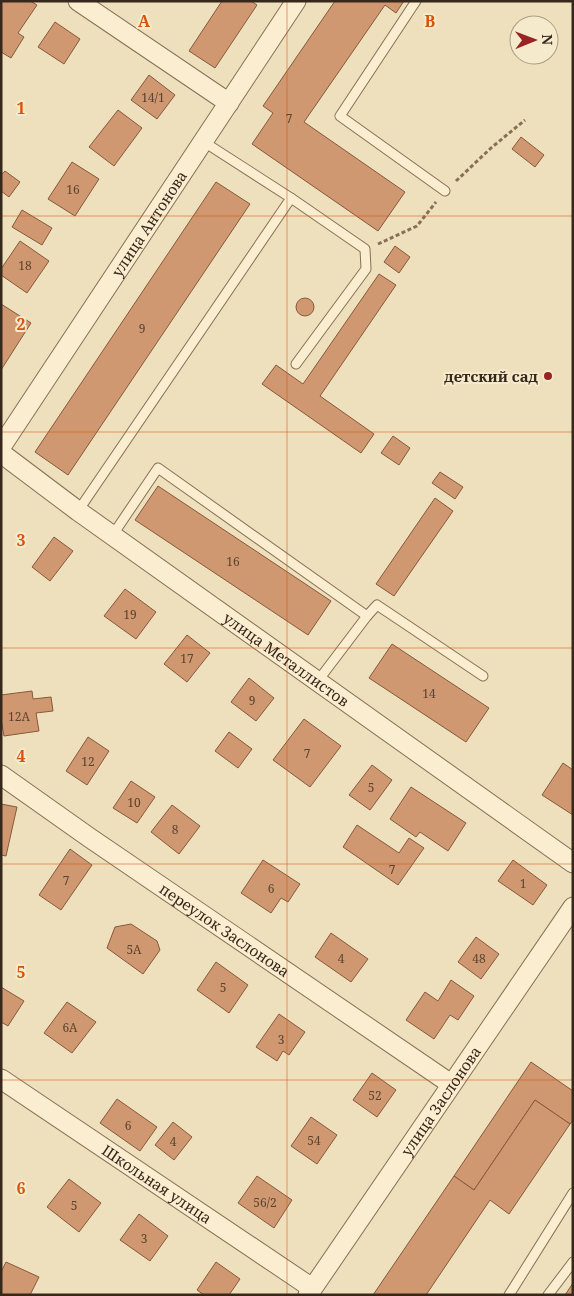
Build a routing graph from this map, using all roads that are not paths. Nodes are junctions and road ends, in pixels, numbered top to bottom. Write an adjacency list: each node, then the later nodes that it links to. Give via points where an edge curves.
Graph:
1 (78, 1): 4 (street)
2 (296, 1): 4 (street, улица Антонова)
3 (416, 1): 6 (lane, via 340,116)
4 (229, 103): 5 (street, улица Антонова)
5 (204, 142): 7 (lane); 9 (street, улица Антонова)
6 (445, 191)
7 (291, 198): 8 (lane, via 366,249 366,269); 11 (lane)
8 (296, 364)
9 (1, 447)
10 (1, 453): 11 (street, улица Металлистов)
11 (78, 511): 12 (street, улица Металлистов)
12 (112, 536): 13 (lane, via 158,468); 15 (street, улица Металлистов)
13 (367, 616): 14 (lane, via 377,605); 15 (lane)
14 (483, 676)
15 (317, 682): 17 (street, улица Металлистов)
16 (1, 775): 20 (street, переулок Заслонова)
17 (573, 863)
18 (573, 907): 20 (street, улица Заслонова)
19 (1, 1079): 23 (street, Школьная улица)
20 (451, 1084): 23 (street, улица Заслонова)
21 (573, 1193): 24 (lane)
22 (573, 1262): 25 (lane)
23 (310, 1292)
24 (509, 1295)
25 (548, 1295)

